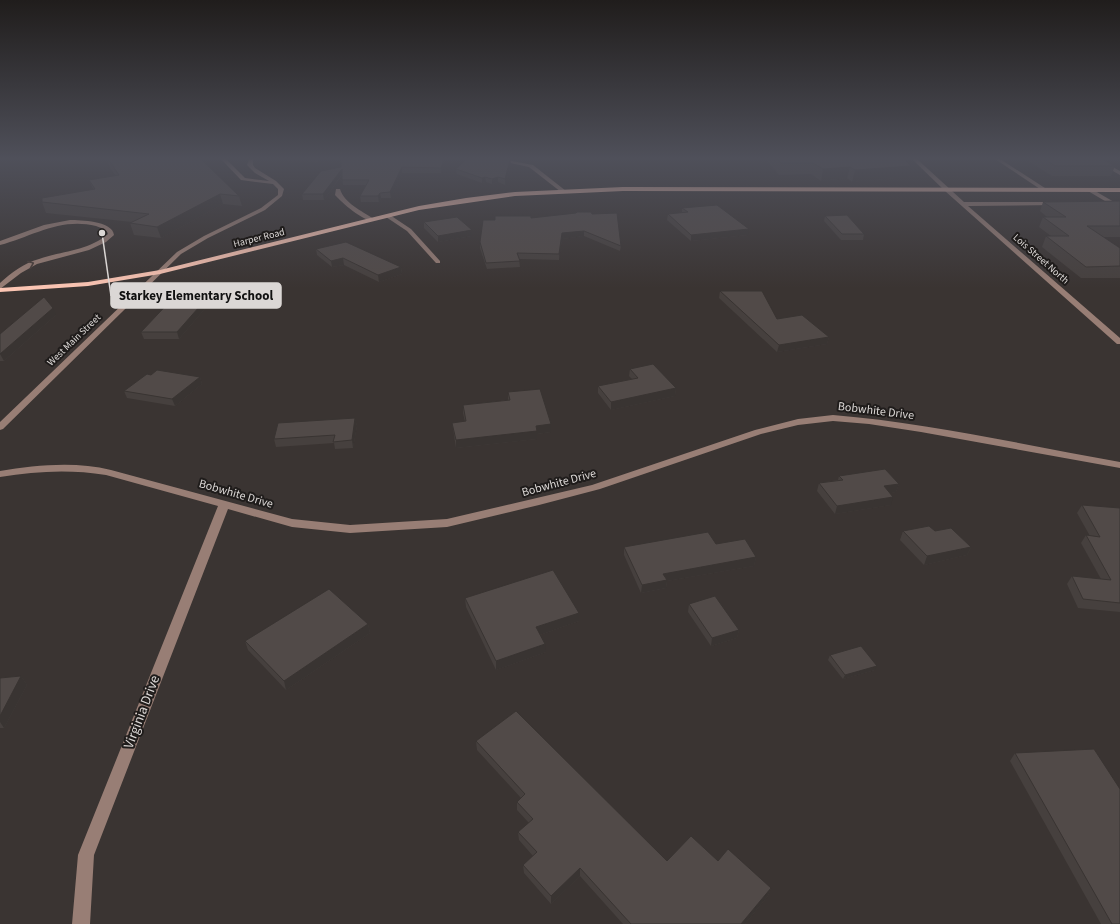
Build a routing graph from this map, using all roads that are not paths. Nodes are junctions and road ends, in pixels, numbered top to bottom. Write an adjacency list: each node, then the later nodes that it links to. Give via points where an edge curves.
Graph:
1 (275, 202): 13 (street, West Main Street, via 185,249)
2 (344, 202): 10 (street)
3 (454, 202): 9 (main road, Harper Road)
4 (1066, 203): 8 (street)
5 (1096, 203): 6 (street)
6 (1112, 203): 7 (street)
7 (1120, 203)
8 (964, 204): 16 (street, Lois Street North)
9 (388, 216): 10 (main road, Harper Road); 12 (street, via 409,230)
10 (372, 220): 13 (main road, Harper Road)
11 (0, 243): 14 (street, one-way to 11, via 17,271 28,265 91,247 107,239 111,232 104,227 81,221 38,229)
12 (438, 262)
13 (160, 272): 15 (main road, Harper Road, via 88,284); 17 (street, West Main Street)
14 (0, 287)
15 (0, 290)
16 (1120, 342)
17 (0, 427)
18 (1120, 465): 20 (street, Bobwhite Drive, via 914,428 833,418 798,422 758,432 596,487 447,523 380,528 320,527 292,523)
19 (0, 474): 20 (street, Bobwhite Drive, via 60,467 89,468)
20 (224, 504): 21 (street, Virginia Drive, via 86,855)
21 (81, 924)

